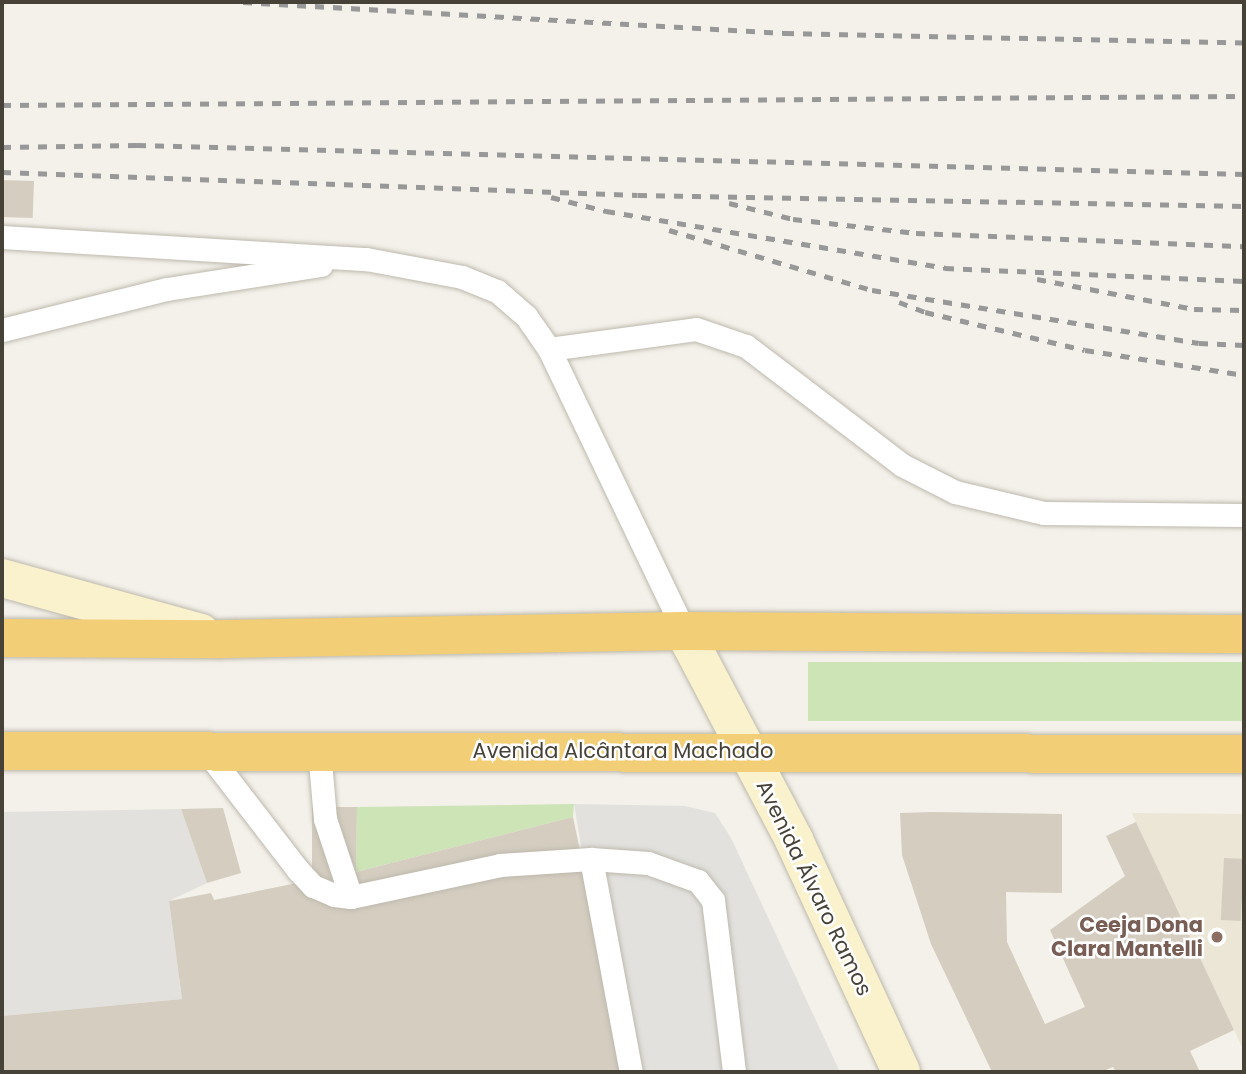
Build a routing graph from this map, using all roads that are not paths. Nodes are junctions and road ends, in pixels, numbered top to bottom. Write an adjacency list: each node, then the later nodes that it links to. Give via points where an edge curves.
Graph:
1 (2, 237): 2 (lane)
2 (366, 259): 3 (lane, via 167,289); 4 (lane, via 462,277 497,291 526,316)
3 (2, 330)
4 (549, 349): 5 (lane, via 696,329 746,346 902,465 956,492 1044,513); 7 (lane)
5 (1244, 516)
6 (2, 578): 10 (main road)
7 (684, 631): 8 (highway); 10 (highway); 14 (main road, Avenida Álvaro Ramos)
8 (1244, 634)
9 (2, 638): 10 (highway)
10 (223, 639)
11 (319, 750): 13 (highway, Avenida Alcântara Machado); 14 (highway, Avenida Alcântara Machado); 17 (lane, via 326,819)
12 (2, 751): 13 (highway, Avenida Alcântara Machado)
13 (208, 752): 17 (lane, via 313,886)
14 (747, 752): 15 (highway, Avenida Alcântara Machado); 20 (main road, Avenida Álvaro Ramos, via 794,841)
15 (1244, 754)
16 (591, 859): 17 (lane, via 500,865); 18 (lane); 19 (lane, via 677,870 698,881 713,900)
17 (351, 897)
18 (631, 1072)
19 (734, 1072)
20 (901, 1072)

